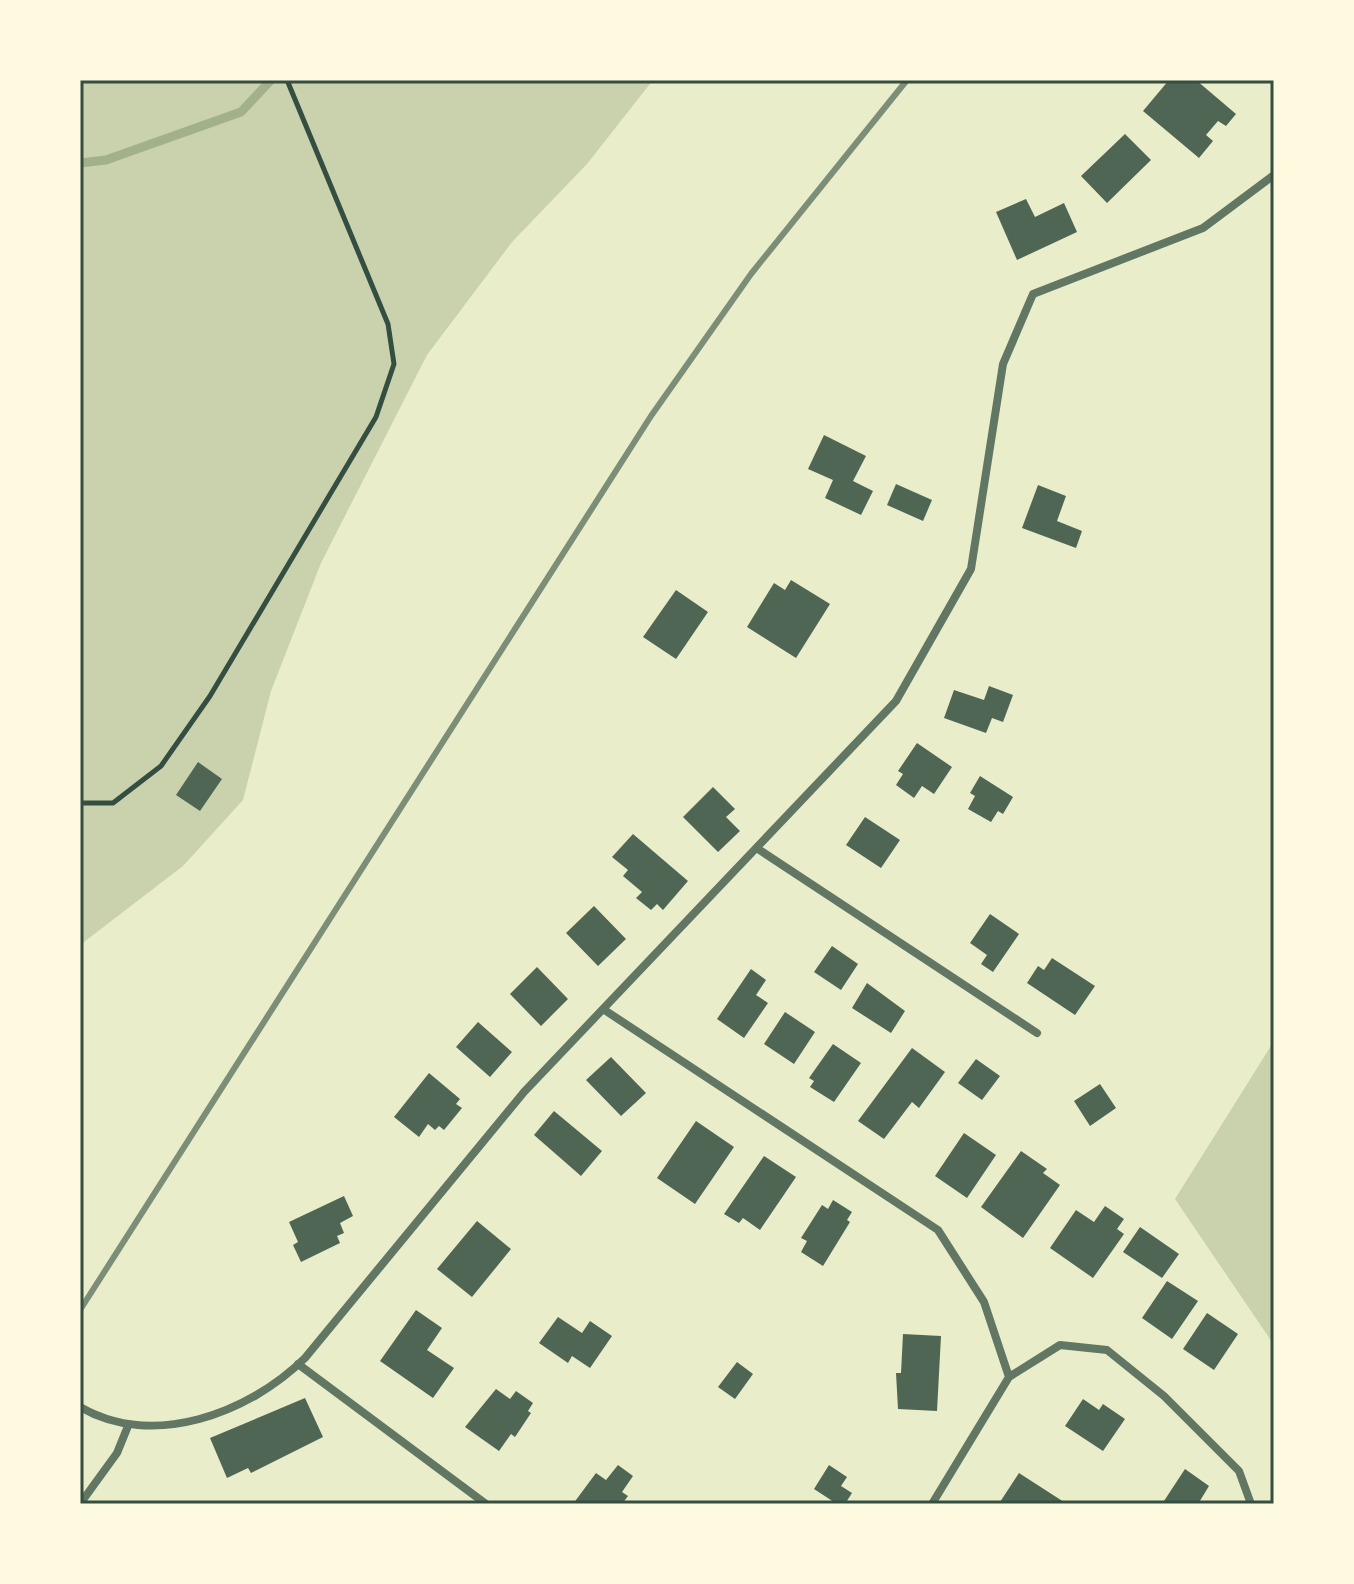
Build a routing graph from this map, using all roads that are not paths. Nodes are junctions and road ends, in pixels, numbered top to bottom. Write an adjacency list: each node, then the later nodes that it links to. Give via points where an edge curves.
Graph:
1 (1274, 175): 2 (street, via 1203,228 1033,294 1003,364 971,569 896,701)
2 (758, 849): 3 (street); 4 (street)
3 (603, 1009): 5 (street, via 499,1122); 6 (street, via 938,1230 984,1302)
4 (1037, 1033)
5 (298, 1364): 8 (street, via 265,1391 197,1419 160,1427); 10 (street)
6 (1009, 1377): 11 (street); 12 (street, via 1060,1345 1107,1350 1164,1396 1239,1471)
7 (80, 1407): 8 (street)
8 (128, 1426): 9 (street, via 117,1453)
9 (80, 1504)
10 (486, 1504)
11 (932, 1504)
12 (1251, 1504)

